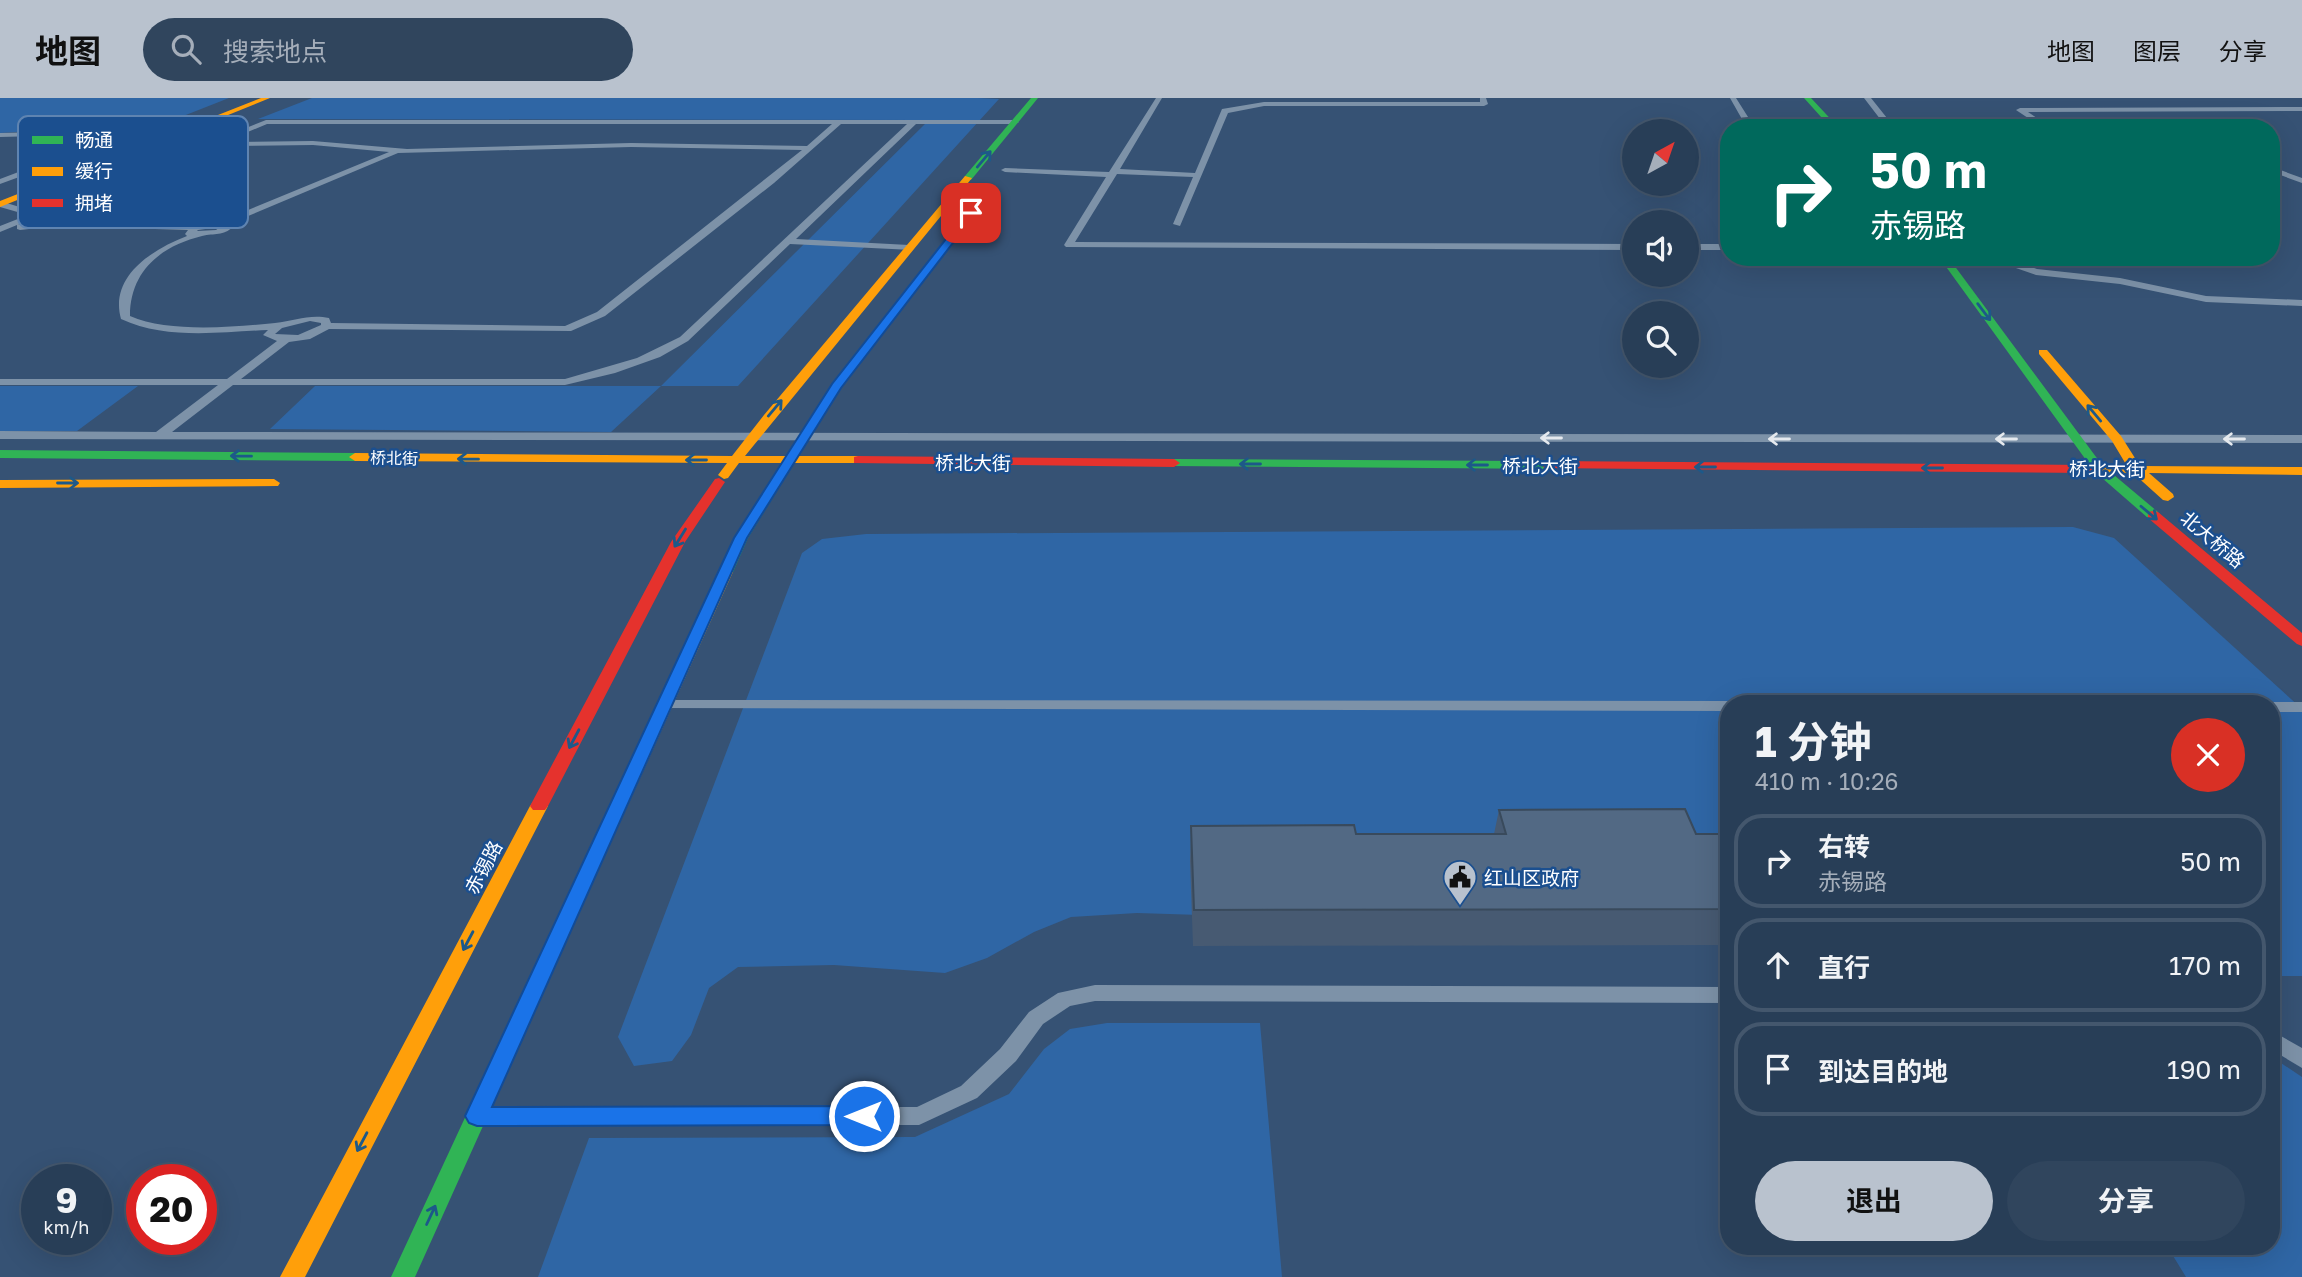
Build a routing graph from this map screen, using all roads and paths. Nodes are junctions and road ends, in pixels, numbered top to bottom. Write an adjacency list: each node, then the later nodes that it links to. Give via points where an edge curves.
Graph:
1 (267, 98): 14 (main road)
2 (1035, 98): 22 (main road, 赤锡路)
3 (1159, 98): 30 (lane)
4 (1483, 98): 33 (lane, via 1484,104 1230,108)
5 (1733, 98): 15 (lane)
6 (1807, 98): 16 (main road)
7 (1826, 98): 17 (main road)
8 (1867, 98): 18 (lane)
9 (2215, 98): 11 (lane)
10 (2241, 98): 12 (lane)
11 (2240, 109): 12 (lane); 19 (lane, via 2020,110)
12 (2267, 109): 13 (lane)
13 (2302, 109)
14 (222, 116)
15 (1746, 119)
16 (1827, 119)
17 (1845, 119)
18 (1884, 119)
19 (2034, 119)
20 (839, 122): 21 (lane); 23 (lane, via 267,122); 27 (lane)
21 (914, 122): 22 (lane); 47 (lane)
22 (1015, 122): 50 (main road, 赤锡路, one-way to 22)
23 (248, 130)
24 (0, 135): 25 (lane)
25 (18, 135)
26 (248, 144): 28 (lane, via 313,143)
27 (809, 148): 28 (lane, via 631,145); 58 (lane, via 585,324 568,328)
28 (397, 150): 40 (lane)
29 (1009, 165): 30 (lane)
30 (1115, 171): 33 (lane); 51 (lane, via 1069,245)
31 (2280, 172): 34 (lane)
32 (18, 175): 35 (lane)
33 (1196, 175): 42 (lane)
34 (2302, 181)
35 (0, 182)
36 (18, 197): 38 (main road)
37 (980, 202): 66 (main road, via 836,386)
38 (0, 204): 39 (lane)
39 (18, 209)
40 (248, 213)
41 (18, 222): 46 (lane)
42 (1177, 224)
43 (18, 227): 46 (lane)
44 (133, 228): 48 (lane)
45 (208, 228): 48 (lane)
46 (0, 229)
47 (799, 231): 49 (lane); 50 (lane)
48 (195, 232): 57 (lane, via 137,269 126,287 125,317 153,327)
49 (788, 241): 50 (lane); 62 (lane, via 684,339 660,355 565,383)
50 (914, 243): 65 (main road, 赤锡路, one-way to 50)
51 (1622, 247)
52 (1699, 247): 53 (lane)
53 (1720, 247)
54 (1950, 266): 67 (main road, 北大桥路, one-way to 67)
55 (2019, 266): 56 (lane, via 2206,299)
56 (2302, 303)
57 (278, 326): 58 (lane, via 310,318 325,320); 59 (lane, via 268,335)
58 (327, 326): 59 (lane, via 317,334)
59 (287, 339): 62 (lane)
60 (2033, 340): 68 (main road, 北大桥路, one-way to 60)
61 (0, 382): 62 (lane)
62 (230, 382): 64 (lane)
63 (0, 435): 64 (lane)
64 (157, 437): 65 (lane)
65 (752, 437): 66 (lane); 71 (main road, 赤锡路)
66 (803, 438): 67 (lane, one-way to 66); 72 (main road)
67 (2078, 439): 68 (lane); 73 (main road, 北大桥路)
68 (2117, 439): 69 (lane, one-way to 68); 74 (main road, 北大桥路)
69 (2302, 439)
70 (0, 454): 71 (main road, 桥北街, one-way to 70)
71 (734, 460): 72 (main road, 桥北街); 76 (main road, 赤锡路)
72 (788, 460): 73 (main road, 桥北大街, one-way to 72); 77 (main road)
73 (2098, 468): 74 (main road, 桥北大街); 81 (main road, 北大桥路)
74 (2135, 468): 75 (main road, 桥北大街); 82 (main road, 北大桥路)
75 (2302, 471)
76 (712, 482): 77 (main road); 94 (main road, 赤锡路, one-way to 94)
77 (784, 482): 86 (main road, via 741,538)
78 (290, 483): 79 (main road, one-way to 78)
79 (0, 484)
80 (2092, 489): 81 (main road, 桥北大街)
81 (2120, 489): 82 (main road, 桥北大街); 85 (main road, 北大桥路, one-way to 85)
82 (2158, 489): 83 (main road, 桥北大街); 84 (main road, 北大桥路)
83 (2184, 489)
84 (2179, 506)
85 (2302, 641)
86 (664, 705): 87 (lane); 93 (main road)
87 (1720, 706)
88 (2280, 707): 89 (lane)
89 (2302, 707)
90 (1720, 995): 93 (lane, via 1095,993 1065,999 1036,1018 1008,1055 969,1092 919,1116)
91 (2280, 1044): 92 (lane)
92 (2302, 1059)
93 (477, 1116): 95 (main road, one-way to 93)
94 (292, 1277)
95 (403, 1277)

